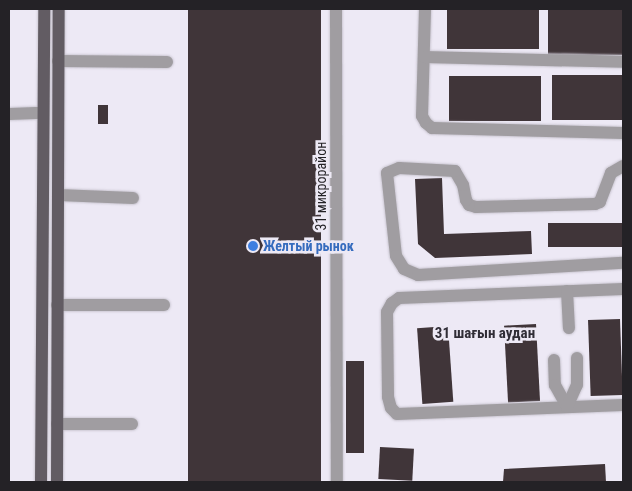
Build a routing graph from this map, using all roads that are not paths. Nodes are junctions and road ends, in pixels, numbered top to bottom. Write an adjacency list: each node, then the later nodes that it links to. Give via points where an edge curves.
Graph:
1 (44, 9): 9 (main road)
2 (59, 9): 6 (main road)
3 (336, 9): 30 (street, 31 микрорайон)
4 (425, 9): 5 (street)
5 (424, 57): 8 (street); 11 (street, via 422,116 432,128)
6 (58, 61): 7 (street); 13 (main road)
7 (167, 62)
8 (623, 62)
9 (43, 113): 10 (street); 18 (main road)
10 (9, 114)
11 (623, 133)
12 (623, 166): 15 (street, via 612,172 600,202 594,204 476,207 469,205 463,185 454,171 399,168 388,173 396,256 404,269 418,275)
13 (58, 195): 14 (street); 19 (main road)
14 (133, 198)
15 (623, 263)
16 (623, 289): 17 (street)
17 (567, 291): 21 (street); 25 (street, via 399,298 387,312 388,397 397,414)
18 (42, 305): 19 (main road); 28 (main road)
19 (57, 305): 20 (street); 26 (main road)
20 (164, 305)
21 (569, 328)
22 (577, 358): 25 (street, via 577,385)
23 (554, 360): 25 (street, via 554,385)
24 (623, 405): 25 (street)
25 (567, 407)
26 (57, 424): 27 (street); 29 (main road)
27 (132, 424)
28 (40, 482)
29 (57, 482)
30 (337, 482)

